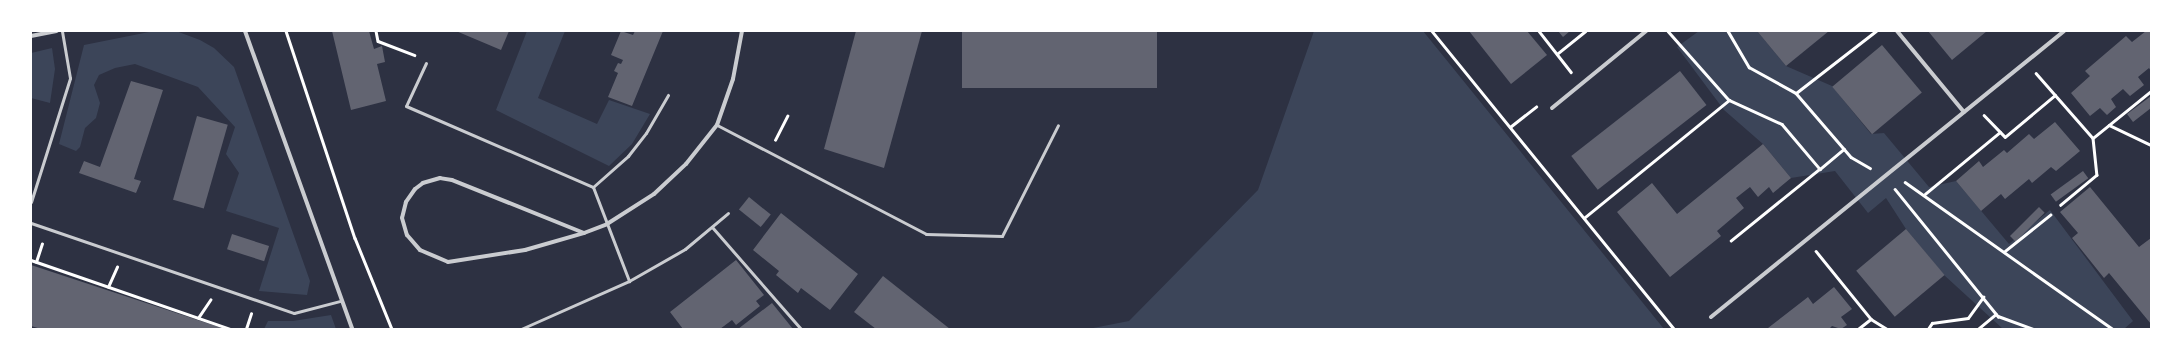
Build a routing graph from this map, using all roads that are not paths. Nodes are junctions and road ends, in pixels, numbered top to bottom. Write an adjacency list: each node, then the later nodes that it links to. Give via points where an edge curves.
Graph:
1 (57, 31): 8 (street)
2 (62, 31): 16 (lane, via 70,78)
3 (245, 31): 23 (street)
4 (742, 31): 13 (street, via 733,79)
5 (1646, 31): 11 (street)
6 (1897, 31): 12 (street)
7 (2064, 31): 12 (street)
8 (31, 36)
9 (426, 63): 15 (lane, via 406,106)
10 (668, 95): 15 (lane, via 646,133 628,156)
11 (1552, 108)
12 (1964, 112): 24 (street)
13 (717, 125): 14 (lane, via 926,234 1002,236); 19 (street, via 686,164 654,194)
14 (1058, 125)
15 (593, 187): 19 (lane)
16 (31, 202)
17 (728, 213): 20 (lane)
18 (31, 223): 23 (lane, via 294,313)
19 (607, 224): 21 (street); 22 (lane)
20 (712, 227): 22 (lane, via 685,249); 29 (lane)
21 (584, 233): 21 (street, via 452,180 440,178 423,183 415,189 406,202 402,218 407,236 420,250 448,262 525,250)
22 (629, 281): 25 (lane)
23 (340, 301): 26 (street)
24 (1711, 318)
25 (529, 325): 27 (lane); 28 (lane)
26 (352, 329)
27 (521, 329)
28 (531, 329)
29 (802, 329)

